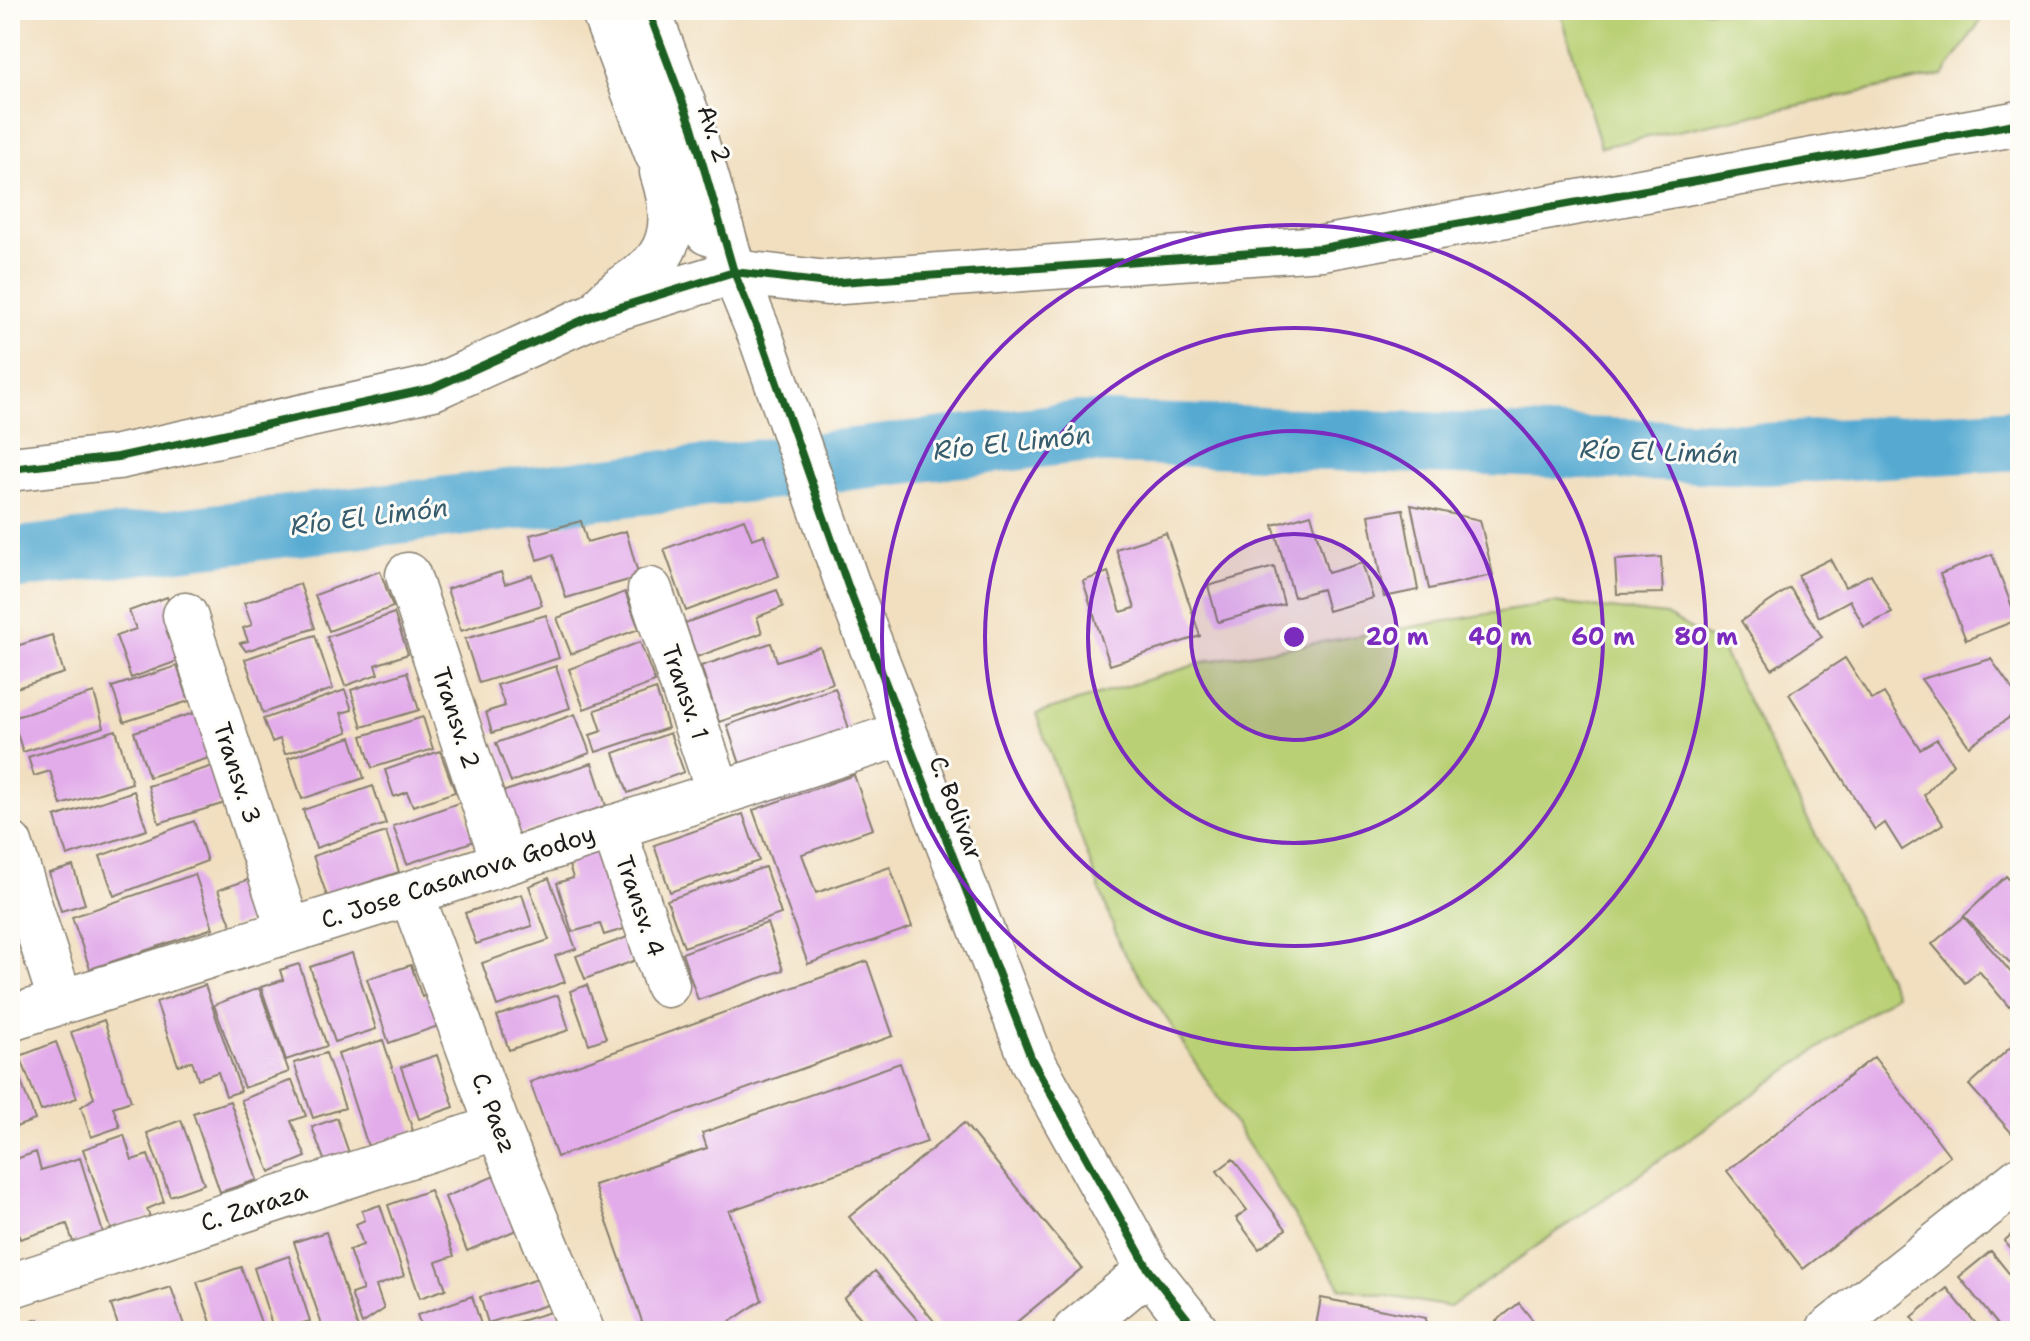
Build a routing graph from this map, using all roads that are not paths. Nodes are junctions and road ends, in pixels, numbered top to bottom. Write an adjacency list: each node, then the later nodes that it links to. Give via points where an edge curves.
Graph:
1 (603, 10): 4 (street)
2 (648, 10): 5 (street, Av. 2, via 692,127)
3 (2020, 123): 5 (street, via 1322,248 827,283)
4 (657, 154): 5 (street); 6 (street, via 671,200 669,235 658,258)
5 (734, 272): 6 (street); 11 (street, C. Bolivar)
6 (594, 315): 7 (street, via 433,388 118,457)
7 (10, 469)
8 (408, 575): 15 (street, Transv. 2)
9 (650, 590): 12 (street, Transv. 1)
10 (185, 615): 17 (street, Transv. 3)
11 (905, 733): 12 (street, C. Jose Casanova Godoy); 23 (street, C. Bolivar, via 1032,1060)
12 (719, 793): 13 (street, C. Jose Casanova Godoy)
13 (613, 827): 15 (street, C. Jose Casanova Godoy); 18 (street, Transv. 4)
14 (10, 844): 19 (street)
15 (503, 861): 16 (street, C. Jose Casanova Godoy)
16 (411, 893): 17 (street, C. Jose Casanova Godoy); 21 (street, C. Paez)
17 (289, 931): 19 (street, C. Jose Casanova Godoy)
18 (667, 985)
19 (61, 1002): 20 (street, C. Jose Casanova Godoy)
20 (10, 1018)
21 (498, 1127): 24 (street, C. Zaraza); 25 (street, C. Paez)
22 (2020, 1179): 28 (street)
23 (1149, 1270): 26 (street); 27 (street, C. Bolivar)
24 (10, 1286)
25 (582, 1331)
26 (1075, 1331)
27 (1197, 1331)
28 (1828, 1331)

